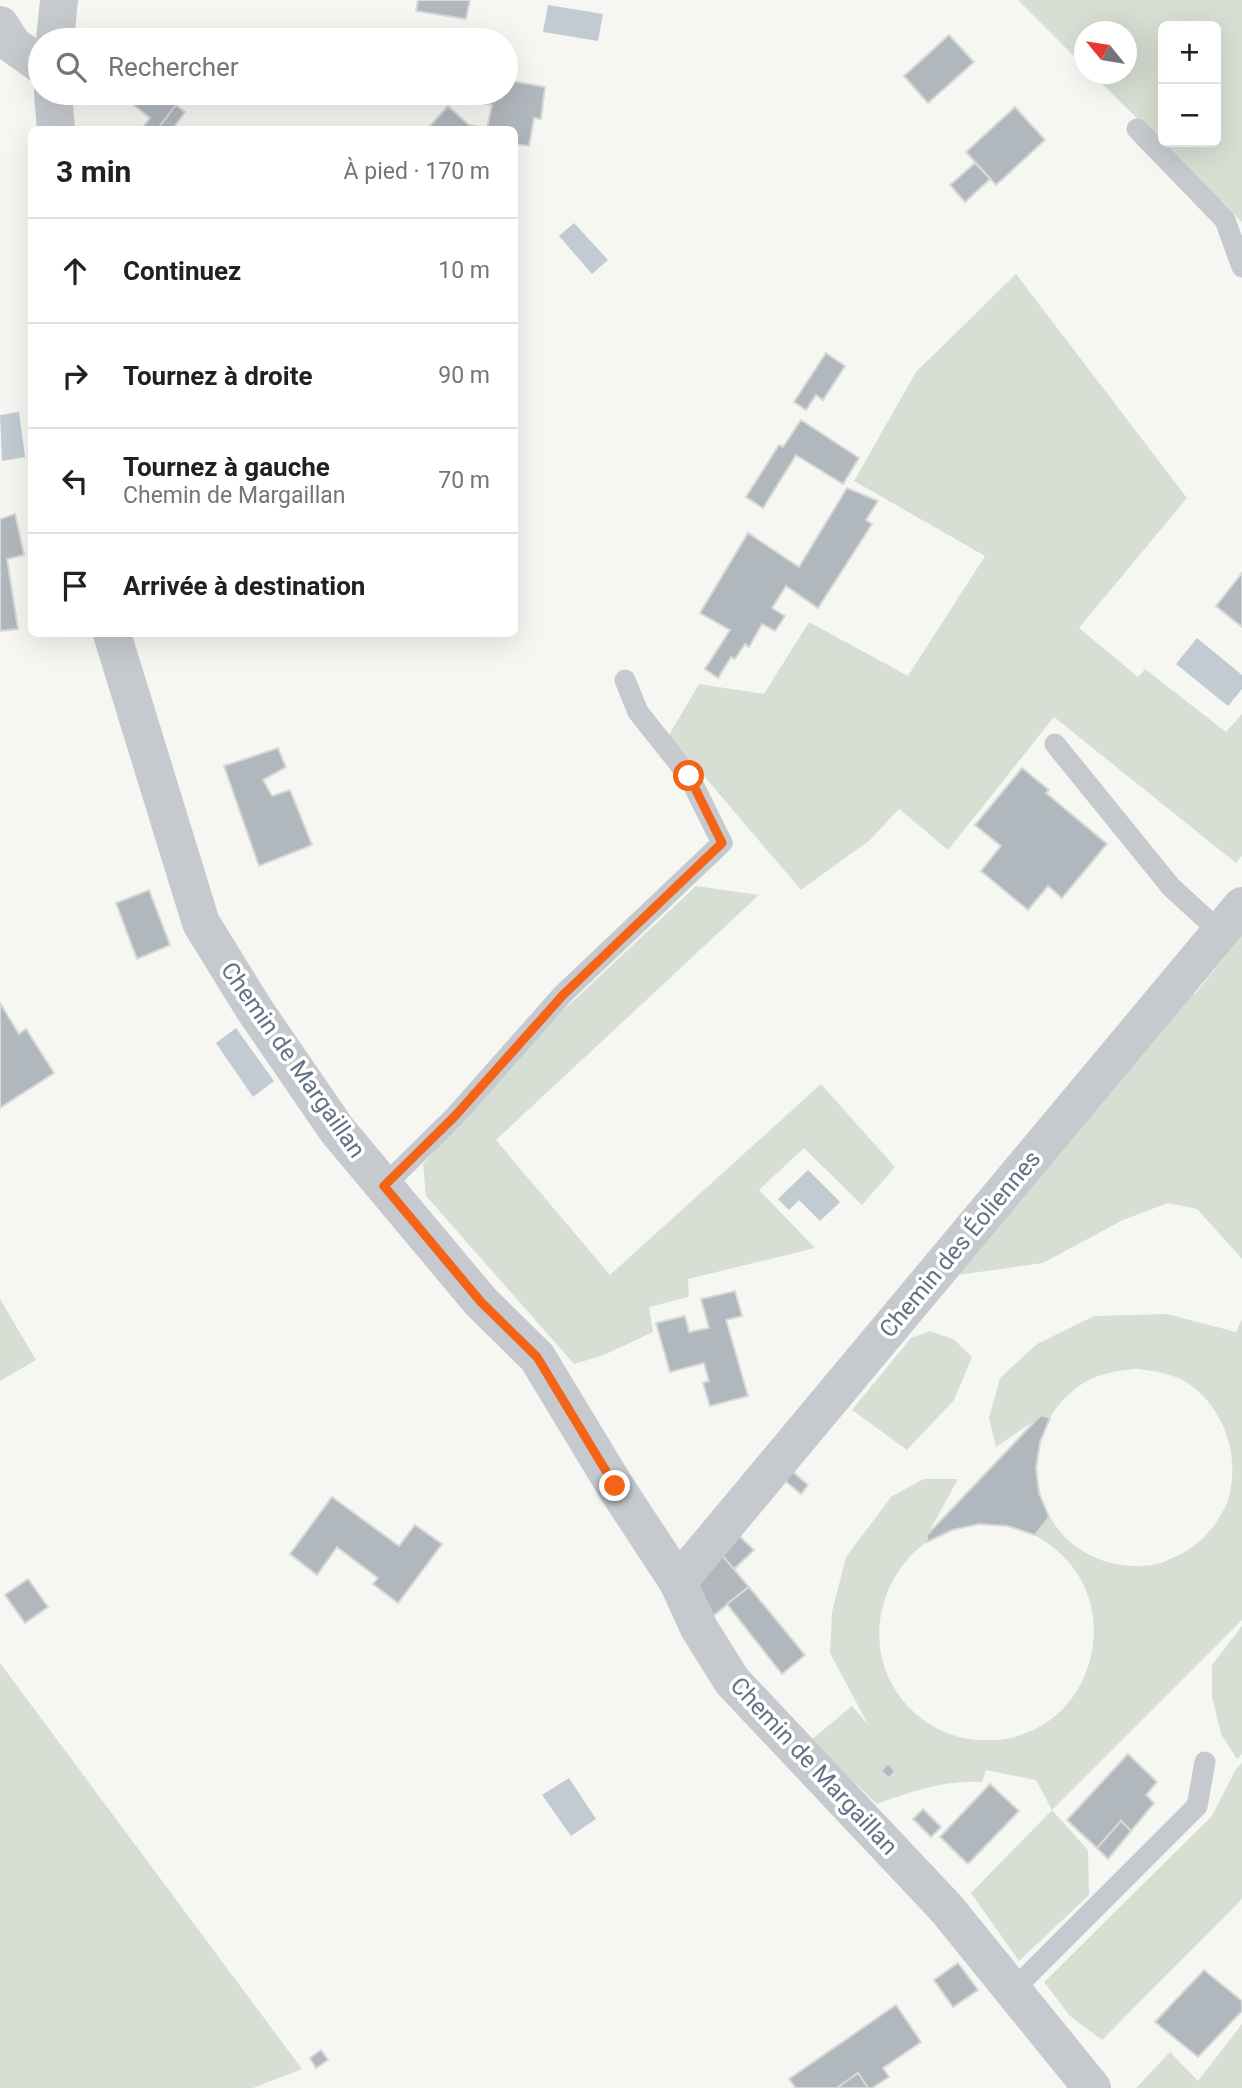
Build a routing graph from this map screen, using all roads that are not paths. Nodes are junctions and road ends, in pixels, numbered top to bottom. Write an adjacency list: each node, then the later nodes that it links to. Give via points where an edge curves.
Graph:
1 (59, 0): 3 (street)
2 (0, 25): 4 (street, via 13,45)
3 (56, 28)
4 (28, 56)
5 (54, 105): 6 (street)
6 (56, 126)
7 (1137, 130): 8 (lane, via 1225,220)
8 (1242, 267)
9 (113, 637): 13 (street, Chemin de Margaillan, via 201,923 337,1130)
10 (625, 680): 13 (lane, via 638,712 689,776 722,843 563,995 455,1116)
11 (1055, 744): 12 (lane, via 1171,887)
12 (1231, 919): 14 (street, Chemin des Éoliennes)
13 (384, 1186): 14 (street, Chemin de Margaillan, via 481,1302 537,1357)
14 (678, 1582): 16 (street, Chemin de Margaillan, via 699,1629 732,1681 946,1908)
15 (1205, 1762): 16 (lane, via 1197,1806)
16 (1013, 1990): 17 (street, Chemin de Margaillan)
17 (1092, 2088)

